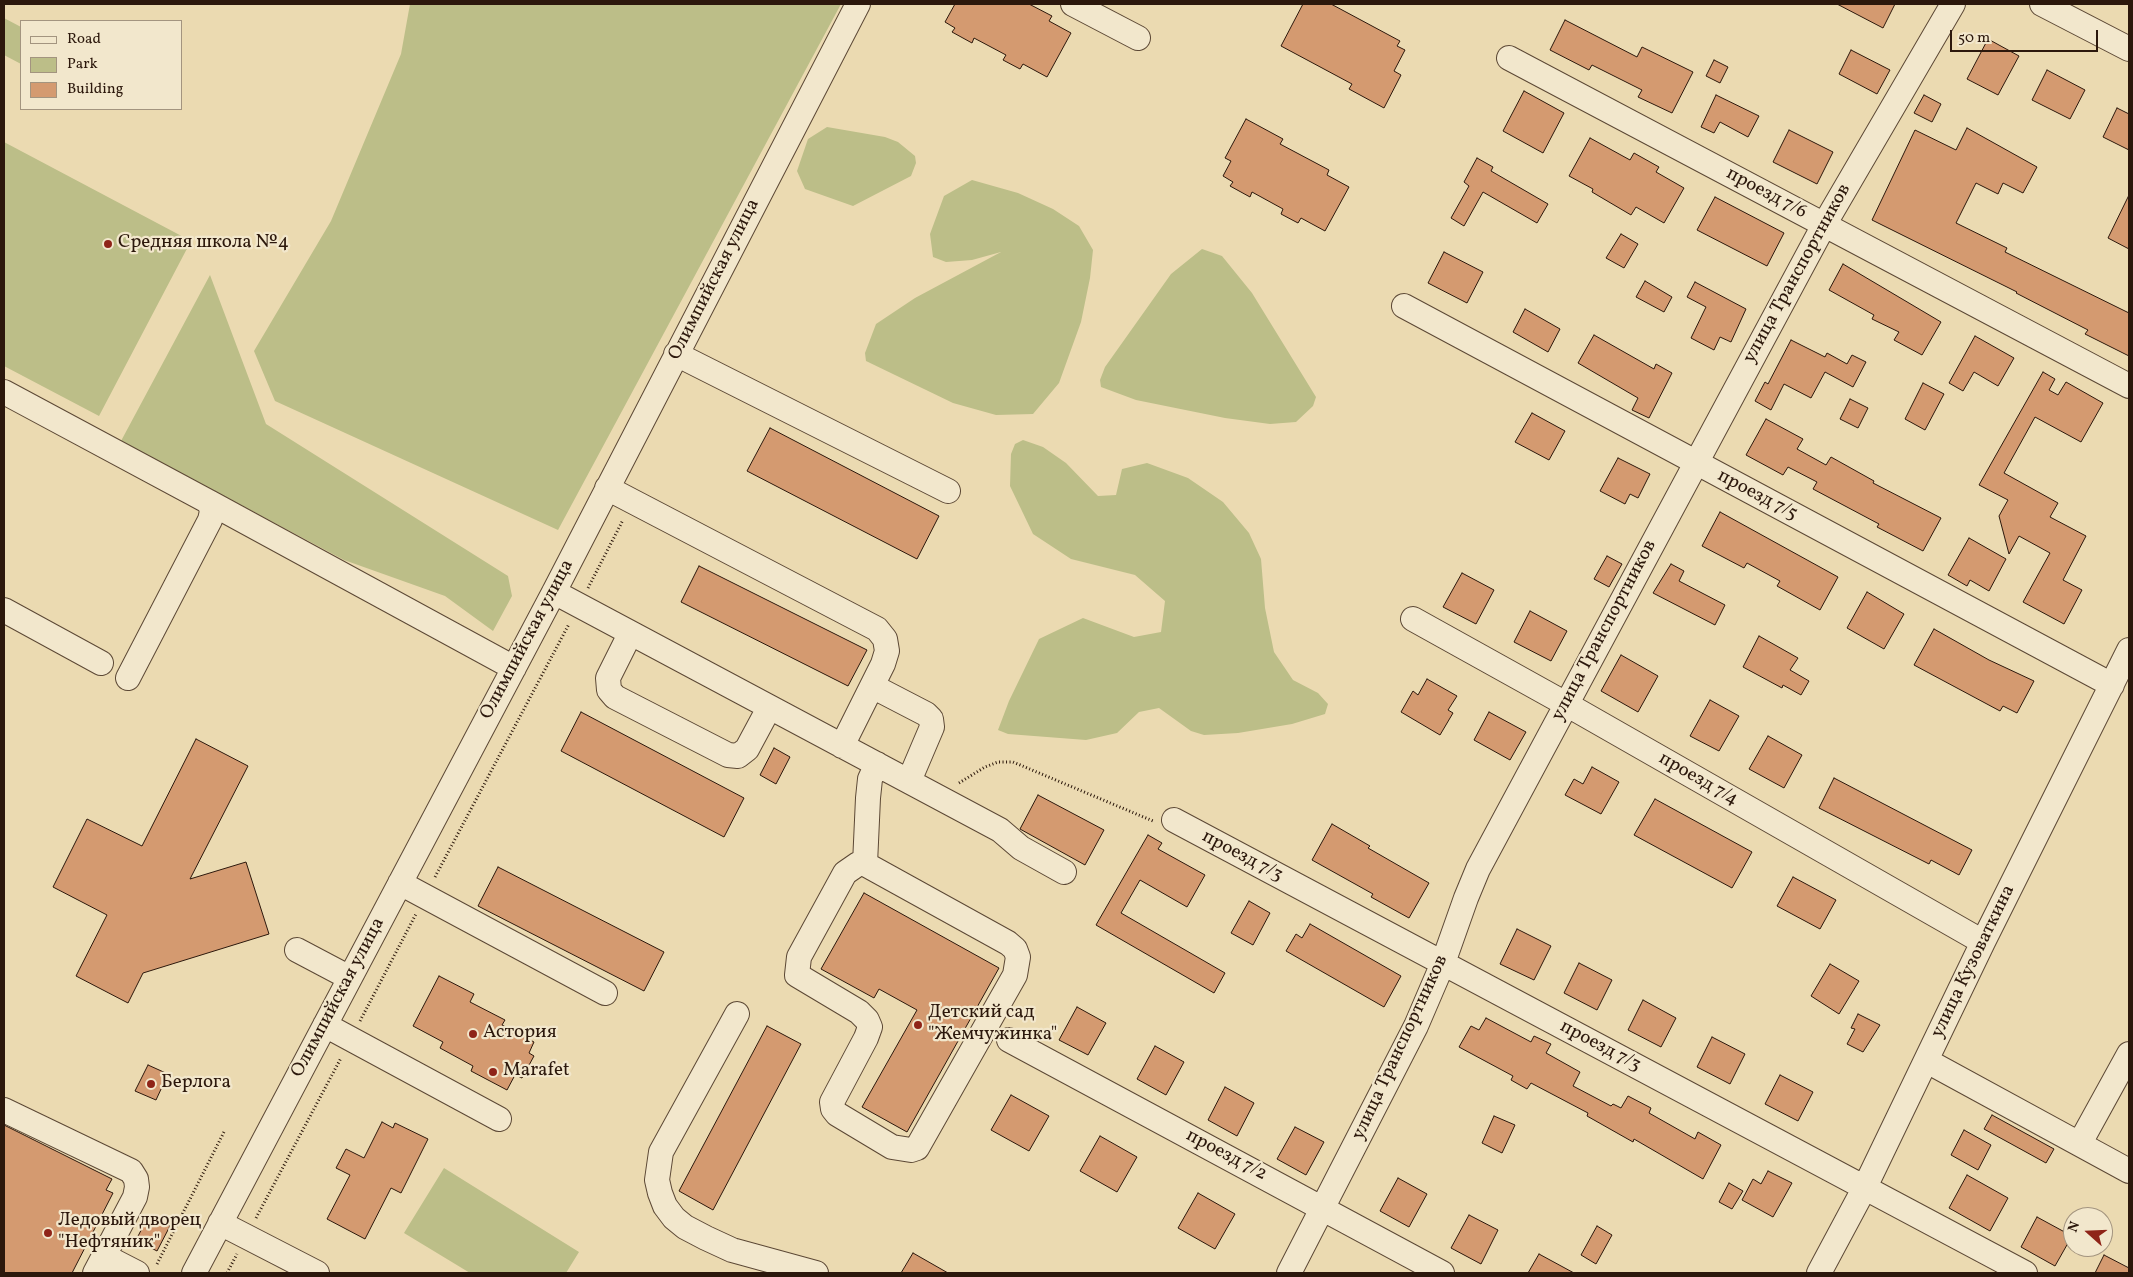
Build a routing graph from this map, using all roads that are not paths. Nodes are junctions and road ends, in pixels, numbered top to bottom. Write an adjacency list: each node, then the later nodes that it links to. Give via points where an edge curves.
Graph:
1 (858, 4): 10 (street, Олимпийская улица)
2 (1073, 4): 5 (street)
3 (1953, 4): 8 (street, улица Транспортников)
4 (2042, 4): 6 (street)
5 (1138, 38)
6 (2129, 50)
7 (1509, 58): 8 (street, проезд 7/6)
8 (1824, 225): 11 (street, проезд 7/6); 13 (street, улица Транспортников)
9 (1404, 306): 13 (street, проезд 7/5)
10 (676, 354): 14 (street, Олимпийская улица); 15 (street)
11 (2129, 386)
12 (4, 392): 16 (street)
13 (1695, 463): 25 (street, проезд 7/5); 27 (street, улица Транспортников)
14 (607, 488): 17 (street, Олимпийская улица); 26 (street, via 878,629 887,650)
15 (948, 491)
16 (209, 502): 23 (street); 24 (street, via 210,520)
17 (554, 592): 20 (street); 23 (street, Олимпийская улица)
18 (4, 610): 22 (street)
19 (1413, 619): 27 (street, проезд 7/4)
20 (630, 634): 28 (street); 28 (street, via 608,678 609,690 615,697 728,755 738,756 747,749)
21 (2129, 650): 25 (street, улица Кузоваткина)
22 (101, 663)
23 (514, 668): 35 (street, Олимпийская улица)
24 (128, 678)
25 (2112, 684): 36 (street, улица Кузоваткина)
26 (872, 686): 29 (street); 31 (street, via 931,719 932,727)
27 (1566, 704): 36 (street, проезд 7/4); 38 (street, улица Транспортников, via 1478,869)
28 (769, 708): 29 (street)
29 (842, 746): 30 (street)
30 (877, 764): 31 (street); 33 (street, via 870,779)
31 (909, 781): 34 (street, via 1000,830 1021,848)
32 (1174, 820): 38 (street, проезд 7/3)
33 (865, 864): 33 (street, via 1008,943 1018,957 1015,975 917,1148 911,1150 892,1147 833,1109 832,1102 870,1027 859,1012 797,975 799,957 845,873 858,864)
34 (1064, 872)
35 (400, 883): 39 (street, Олимпийская улица); 40 (street)
36 (1983, 942): 45 (street, улица Кузоваткина)
37 (297, 950): 39 (street)
38 (1443, 963): 50 (street, проезд 7/3); 51 (street, улица Транспортников, via 1416,1026)
39 (350, 978): 42 (street, Олимпийская улица)
40 (605, 993)
41 (737, 1014): 57 (street, via 662,1152 657,1180 665,1206 685,1227 732,1250)
42 (325, 1025): 47 (street); 52 (street, Олимпийская улица)
43 (1009, 1040): 51 (street, проезд 7/2)
44 (2129, 1054): 48 (street)
45 (1926, 1061): 48 (street); 50 (street, улица Кузоваткина)
46 (4, 1110): 53 (street, via 131,1171 137,1186 135,1197)
47 (499, 1119)
48 (2080, 1144): 49 (street)
49 (2129, 1171)
50 (1865, 1188): 60 (street, улица Кузоваткина); 61 (street, проезд 7/3)
51 (1324, 1208): 58 (street, улица Транспортников); 59 (street, проезд 7/2)
52 (220, 1223): 55 (street, Олимпийская улица); 56 (street)
53 (99, 1265): 54 (street)
54 (147, 1269)
55 (194, 1273)
56 (317, 1273)
57 (816, 1273)
58 (1289, 1273)
59 (1442, 1273)
60 (1819, 1273)
61 (2025, 1273)

